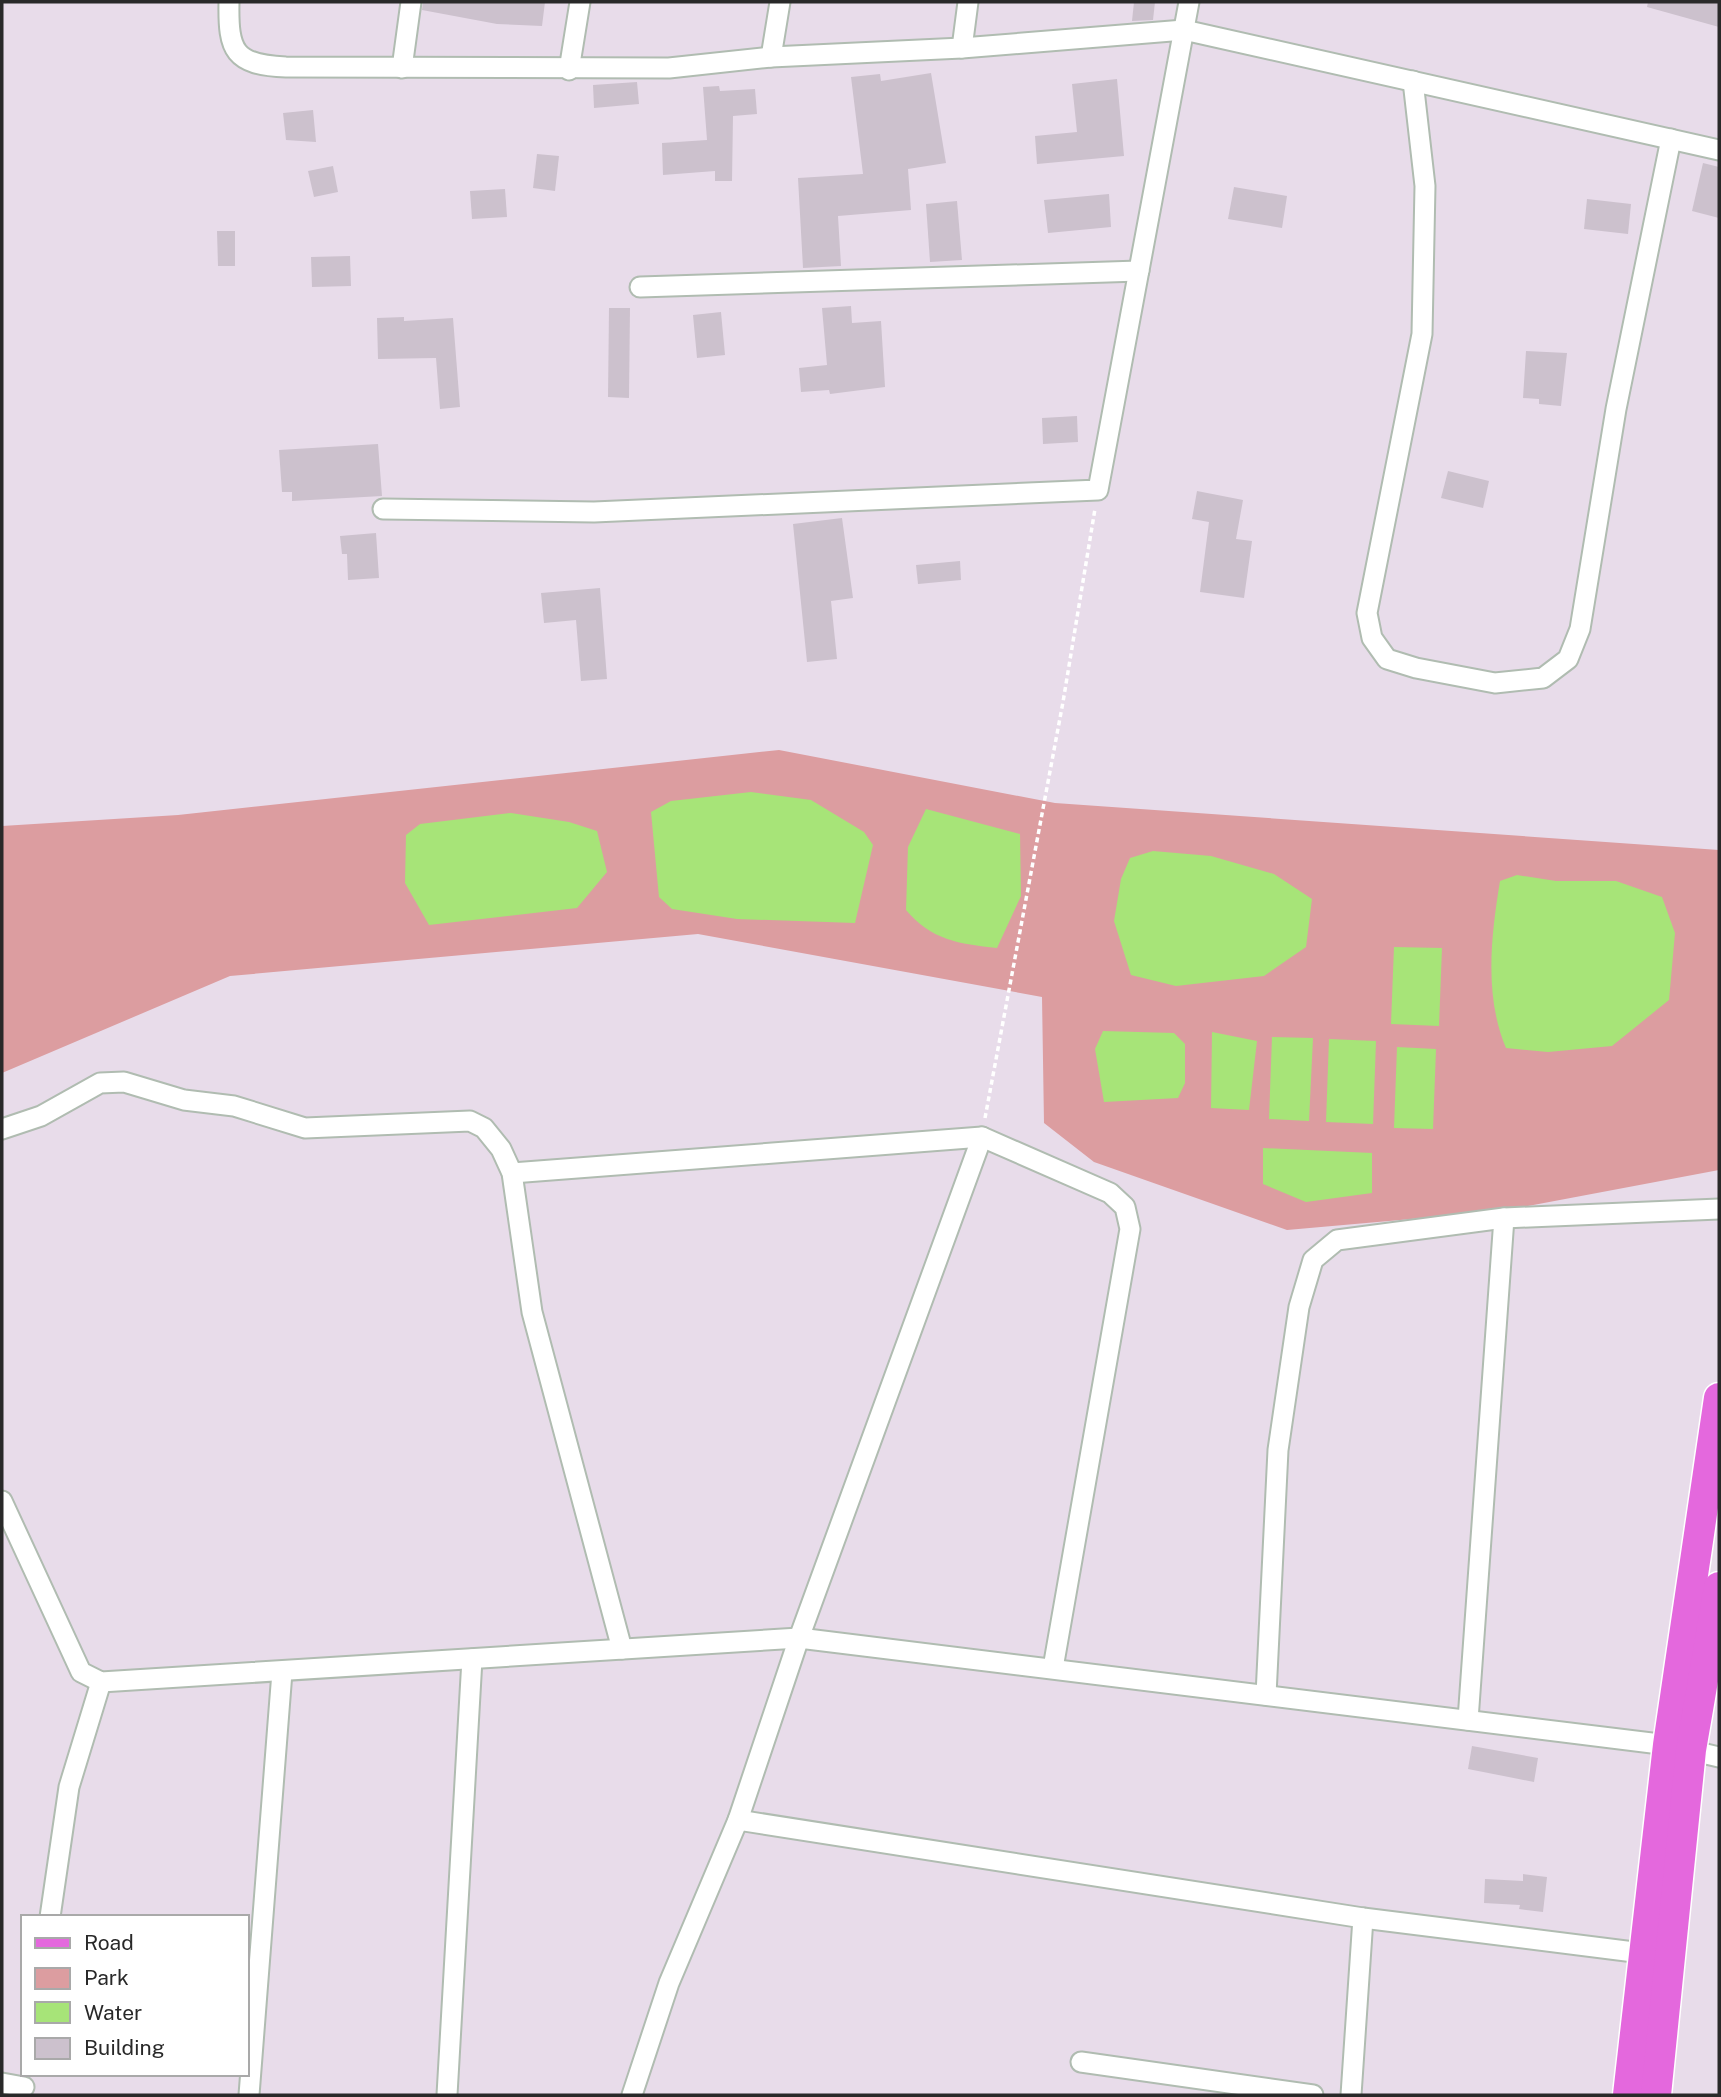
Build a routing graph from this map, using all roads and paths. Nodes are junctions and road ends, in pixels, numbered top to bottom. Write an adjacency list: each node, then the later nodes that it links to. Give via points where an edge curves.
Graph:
1 (229, 2): 10 (street, via 228,36 243,58 258,66)
2 (411, 2): 10 (street)
3 (580, 2): 11 (street)
4 (780, 2): 9 (street)
5 (968, 2): 8 (street)
6 (1189, 2): 7 (street)
7 (1184, 30): 8 (street); 12 (street); 15 (street)
8 (962, 48): 9 (street)
9 (771, 57): 11 (street, via 669,68)
10 (401, 68): 11 (street)
11 (569, 70)
12 (1413, 81): 13 (street); 13 (street, via 1425,186 1422,334 1367,613 1372,638 1387,659 1416,668 1495,683 1543,678 1568,659 1580,629 1616,409)
13 (1671, 139): 14 (street)
14 (1719, 150)
15 (1139, 271): 16 (street); 17 (street)
16 (640, 287)
17 (1098, 489): 18 (street, via 594,512); 20 (path)
18 (383, 509)
19 (2, 1129): 21 (street, via 41,1116 100,1083 124,1082 304,1128 470,1121 484,1128 501,1149)
20 (982, 1137): 21 (street); 27 (street); 30 (street, via 1110,1193 1125,1207 1130,1229)
21 (512, 1173): 28 (street, via 532,1312)
22 (1719, 1209): 23 (street)
23 (1504, 1218): 33 (street, via 1337,1240 1313,1260 1299,1307 1278,1450); 34 (street)
24 (1719, 1398): 35 (main road)
25 (2, 1501): 32 (street, via 81,1672)
26 (1719, 1587): 35 (main road)
27 (799, 1638): 28 (street); 30 (street); 36 (street)
28 (622, 1649): 29 (street)
29 (472, 1659): 31 (street); 44 (street)
30 (1054, 1668): 33 (street)
31 (282, 1672): 32 (street); 43 (street)
32 (101, 1682): 37 (street, via 69,1787)
33 (1266, 1695): 34 (street)
34 (1468, 1720): 35 (street)
35 (1693, 1751): 39 (main road); 49 (main road)
36 (738, 1820): 38 (street); 45 (street, via 669,1983)
37 (50, 1915)
38 (1363, 1918): 39 (street); 47 (street)
39 (1642, 1953): 48 (main road)
40 (1081, 2062): 46 (street)
41 (2, 2083): 42 (street)
42 (26, 2086)
43 (249, 2095)
44 (447, 2095)
45 (632, 2095)
46 (1313, 2095)
47 (1351, 2095)
48 (1628, 2095)
49 (1656, 2095)

